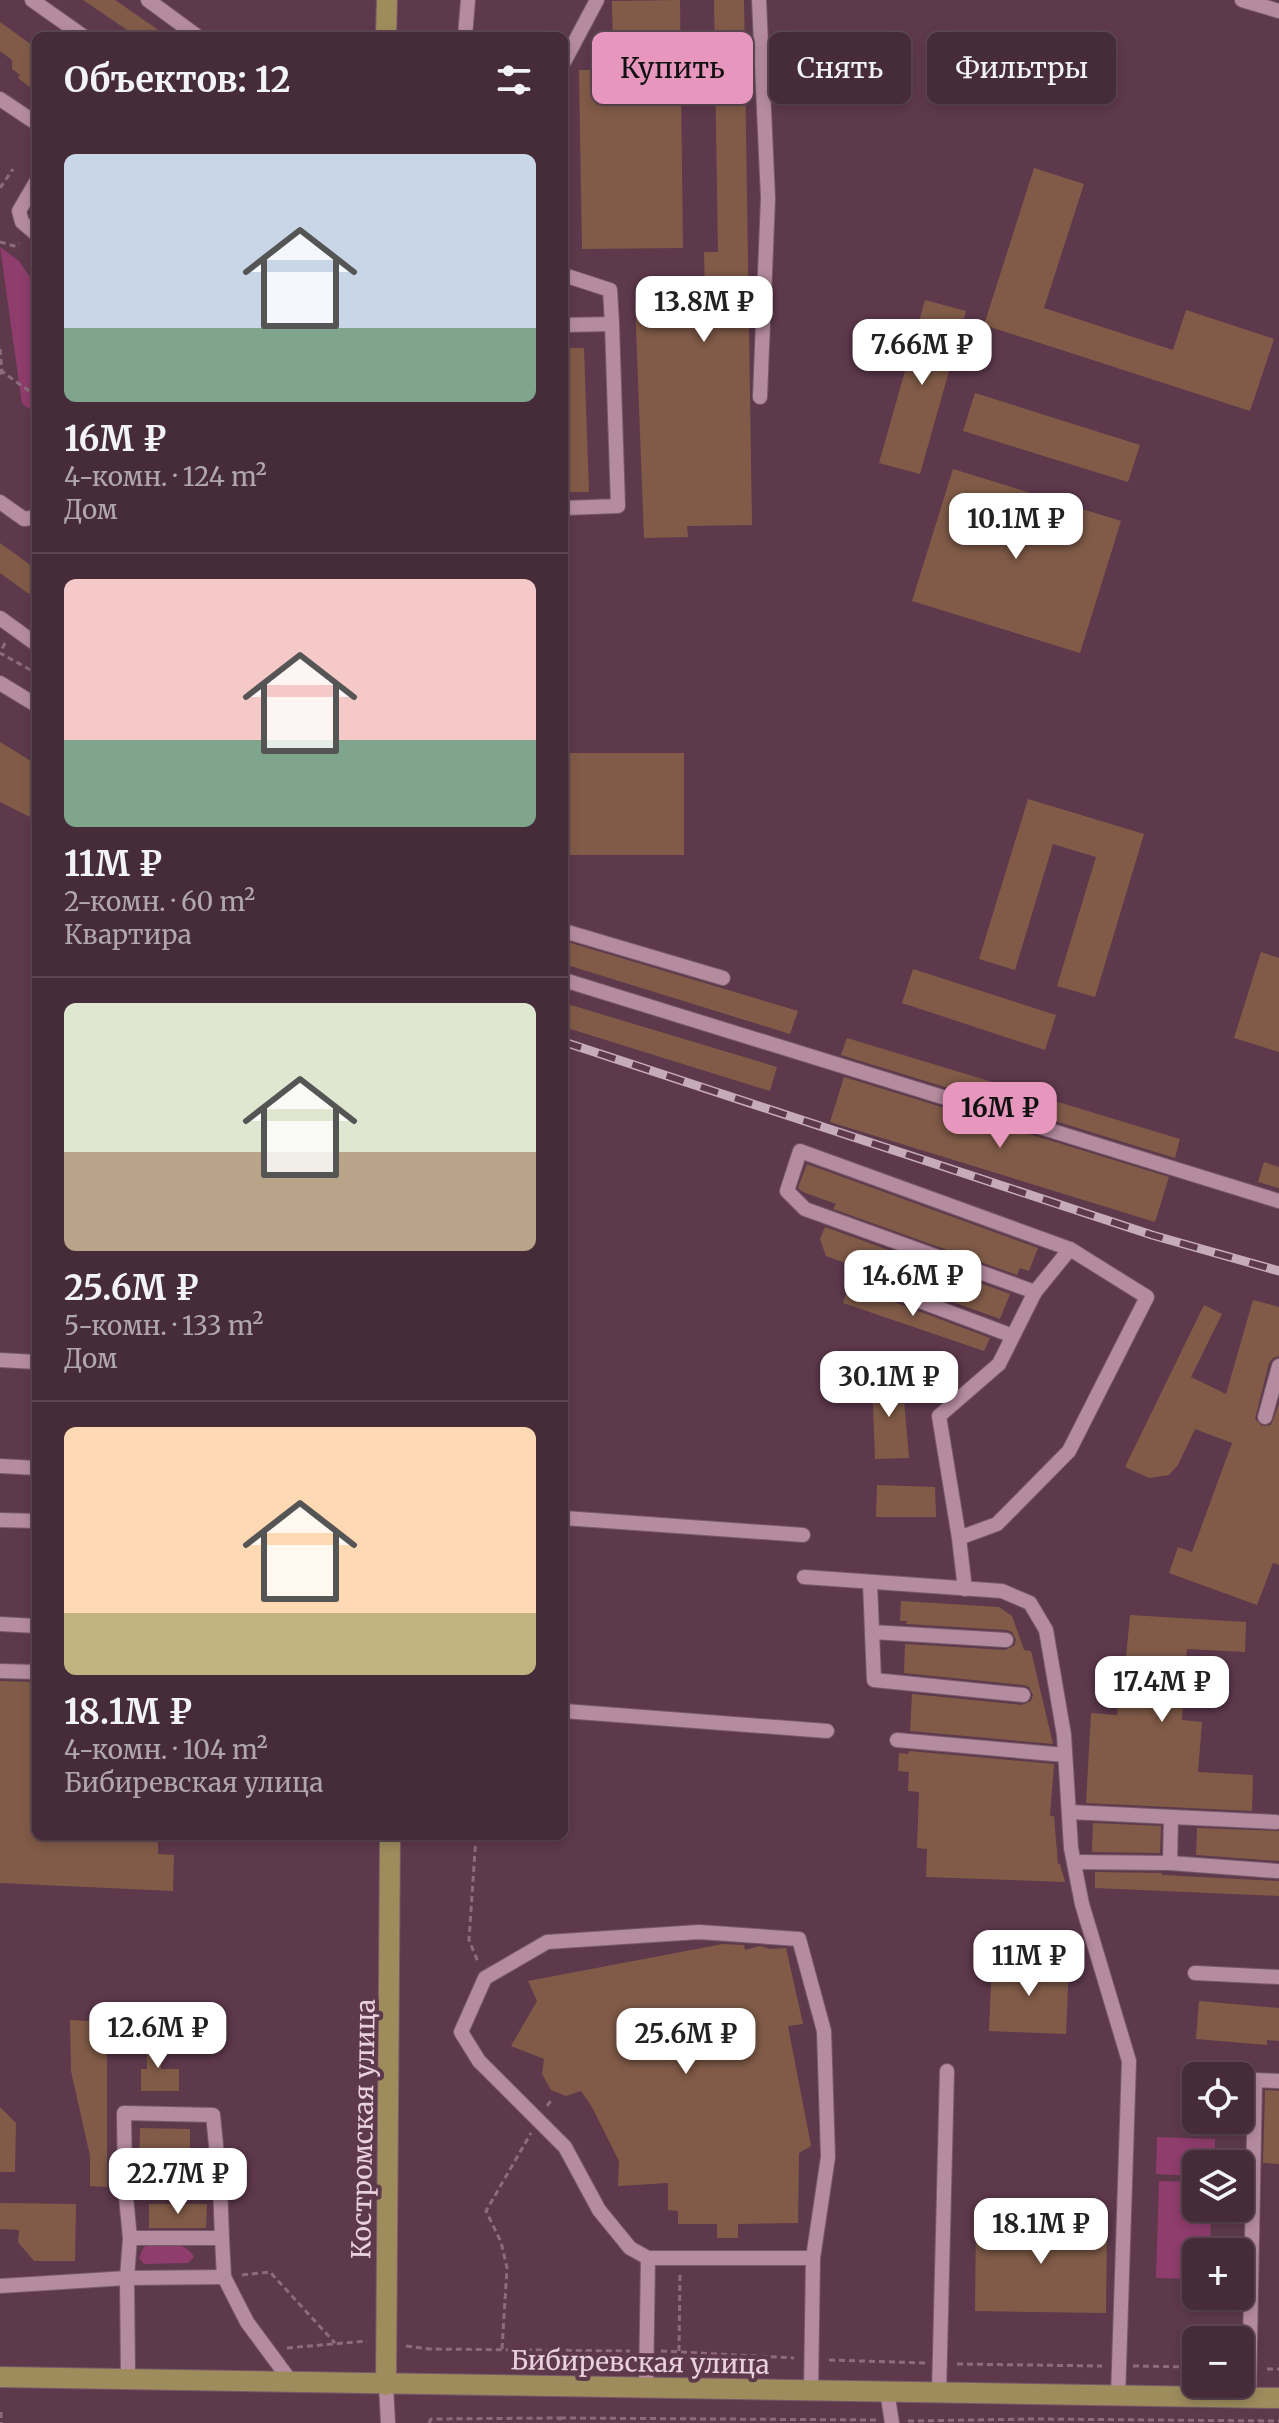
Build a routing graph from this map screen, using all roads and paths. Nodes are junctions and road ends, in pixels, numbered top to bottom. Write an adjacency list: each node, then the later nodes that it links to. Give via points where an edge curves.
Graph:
1 (32, 0): 9 (street)
2 (148, 0): 10 (street)
3 (387, 0): 11 (main road)
4 (468, 0): 12 (street)
5 (597, 0): 13 (street)
6 (759, 0): 27 (street, via 768,198)
7 (1242, 0): 8 (street)
8 (1279, 11)
9 (77, 32)
10 (192, 32)
11 (386, 32)
12 (465, 32)
13 (568, 54)
14 (0, 99): 15 (street)
15 (32, 120)
16 (13, 169): 17 (path)
17 (2, 179): 18 (path)
18 (0, 188)
19 (32, 189): 20 (street, via 19,211)
20 (32, 231)
21 (568, 276): 22 (street, via 610,290)
22 (612, 324): 23 (street); 29 (street, via 618,506)
23 (568, 325)
24 (0, 349): 25 (path)
25 (1, 372): 26 (path)
26 (32, 393)
27 (760, 397)
28 (0, 502): 30 (street, via 24,519)
29 (568, 508)
30 (32, 518)
31 (0, 618): 32 (street)
32 (13, 628): 33 (street); 34 (path, via 0,653)
33 (32, 641)
34 (32, 671)
35 (0, 683): 36 (street)
36 (32, 703)
37 (568, 932): 38 (street)
38 (723, 978)
39 (568, 981): 40 (street)
40 (1279, 1201)
41 (1070, 1249): 43 (street); 43 (street, via 800,1151 787,1191 805,1209); 55 (street, via 1147,1297 1069,1451 997,1524)
42 (853, 1276): 44 (street)
43 (1035, 1292): 44 (street)
44 (1013, 1336): 55 (street, via 999,1364 939,1416)
45 (0, 1360): 46 (street)
46 (32, 1362)
47 (1279, 1366): 48 (street)
48 (1265, 1417)
49 (0, 1466): 50 (street)
50 (32, 1468)
51 (568, 1518): 54 (street)
52 (0, 1520): 53 (street)
53 (32, 1521)
54 (803, 1535)
55 (959, 1538): 58 (street)
56 (804, 1577): 57 (street)
57 (870, 1583): 58 (street); 61 (street)
58 (965, 1589): 69 (street, via 1002,1591 1030,1603 1046,1630)
59 (0, 1624): 60 (street)
60 (32, 1626)
61 (872, 1632): 62 (street); 65 (street, via 874,1680)
62 (1006, 1640)
63 (0, 1671): 64 (street)
64 (32, 1672)
65 (1023, 1695)
66 (568, 1711): 67 (street)
67 (827, 1731)
68 (897, 1740): 69 (street)
69 (1065, 1755): 70 (street)
70 (1069, 1812): 71 (street); 75 (street)
71 (1171, 1817): 72 (street); 76 (street)
72 (1276, 1822)
73 (387, 1840): 96 (main road, Костромская улица)
74 (476, 1840): 80 (path, via 469,1940)
75 (1074, 1862): 76 (street); 109 (street, via 1129,2061)
76 (1170, 1863): 77 (street)
77 (1277, 1871)
78 (1195, 1973): 79 (street)
79 (1279, 1977)
80 (485, 1978): 84 (street, via 461,2032 479,2061); 91 (street, via 547,1942 699,1932 799,1939 824,2031 828,2157)
81 (947, 2071): 108 (street)
82 (1279, 2081): 95 (street, via 1255,2080)
83 (552, 2099): 84 (path)
84 (538, 2121): 89 (street, via 565,2147 599,2210 630,2248); 99 (path, via 486,2211 507,2268)
85 (220, 2185): 86 (street); 86 (street, via 213,2115 124,2113); 88 (street)
86 (125, 2187): 87 (street)
87 (130, 2238): 88 (street); 93 (street)
88 (222, 2238): 92 (street)
89 (648, 2258): 90 (street); 100 (street)
90 (680, 2258): 91 (street); 100 (path, via 679,2351)
91 (813, 2258): 106 (street, via 818,2323)
92 (224, 2277): 93 (street); 97 (path, via 270,2272); 98 (street)
93 (127, 2278): 94 (street); 102 (street)
94 (0, 2286)
95 (1250, 2326)
96 (386, 2342): 97 (path); 99 (path, via 429,2349); 104 (main road, Костромская улица)
97 (335, 2343): 98 (path)
98 (267, 2348): 103 (street)
99 (502, 2349): 100 (path)
100 (647, 2351): 105 (street)
101 (0, 2377): 102 (main road, Бибиревская улица)
102 (128, 2378): 103 (main road, Бибиревская улица)
103 (292, 2383): 104 (main road, Бибиревская улица)
104 (386, 2385): 105 (main road, Бибиревская улица); 123 (street, Костромская улица)
105 (646, 2387): 106 (main road, Бибиревская улица)
106 (811, 2391): 107 (main road, Бибиревская улица)
107 (887, 2391): 108 (main road, Бибиревская улица); 120 (street)
108 (939, 2393): 109 (main road, Бибиревская улица)
109 (1118, 2397): 110 (main road, Бибиревская улица)
110 (1182, 2397)
111 (1254, 2397): 112 (main road, Бибиревская улица)
112 (1279, 2398)
113 (1, 2412): 122 (path)
114 (712, 2419): 116 (path); 117 (path); 125 (path)
115 (560, 2421): 116 (path); 124 (path, via 449,2418)
116 (676, 2421)
117 (725, 2421): 119 (path)
118 (1279, 2421): 121 (path)
119 (869, 2422): 120 (path)
120 (892, 2422): 121 (path)
121 (1032, 2422)
122 (1, 2423)
123 (388, 2423)
124 (429, 2423)
125 (707, 2423)

